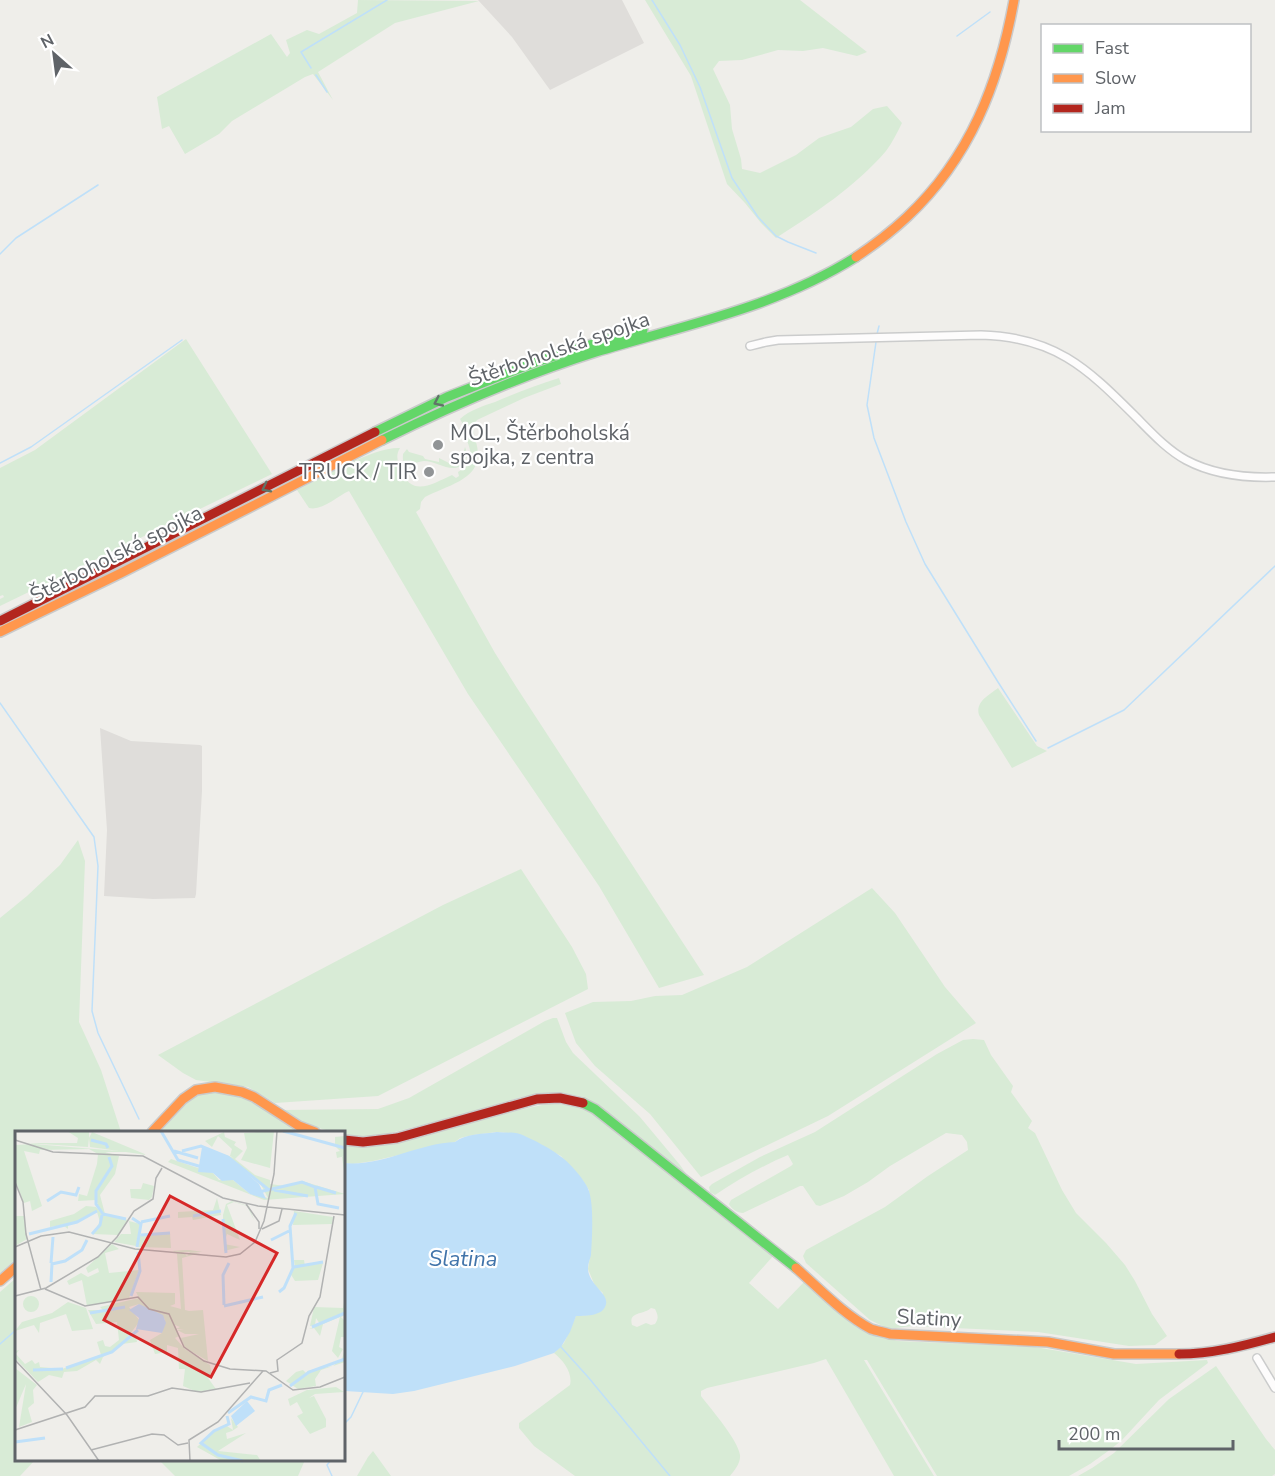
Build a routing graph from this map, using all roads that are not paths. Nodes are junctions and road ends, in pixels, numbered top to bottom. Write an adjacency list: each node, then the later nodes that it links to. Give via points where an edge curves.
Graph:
1 (1007, 0): 3 (main road, Štěrboholská spojka, via 988,79)
2 (1014, 0): 3 (main road, Štěrboholská spojka, via 997,76 979,119)
3 (961, 143): 4 (main road, Štěrboholská spojka)
4 (953, 157): 7 (main road, Štěrboholská spojka, one-way to 7, via 880,231 807,278 733,305 549,357 462,391); 8 (main road, Štěrboholská spojka, via 926,198 893,230 854,260 816,281 759,304 560,364 468,399)
5 (750, 346): 6 (street, via 778,340 981,335 1028,341 1059,353 1086,370 1163,444 1186,460 1225,474)
6 (1275, 477)
7 (0, 621)
8 (0, 632)
9 (153, 1131): 10 (main road, via 183,1099 196,1090 215,1087 248,1094)
10 (312, 1131)
11 (345, 1140): 14 (main road, Slatiny, via 389,1139 537,1099 571,1099 595,1109 874,1330 1048,1342 1121,1355 1161,1356 1226,1350)
12 (15, 1268): 13 (main road)
13 (0, 1281)
14 (1275, 1337)
15 (1257, 1358): 16 (street)
16 (1275, 1388)

